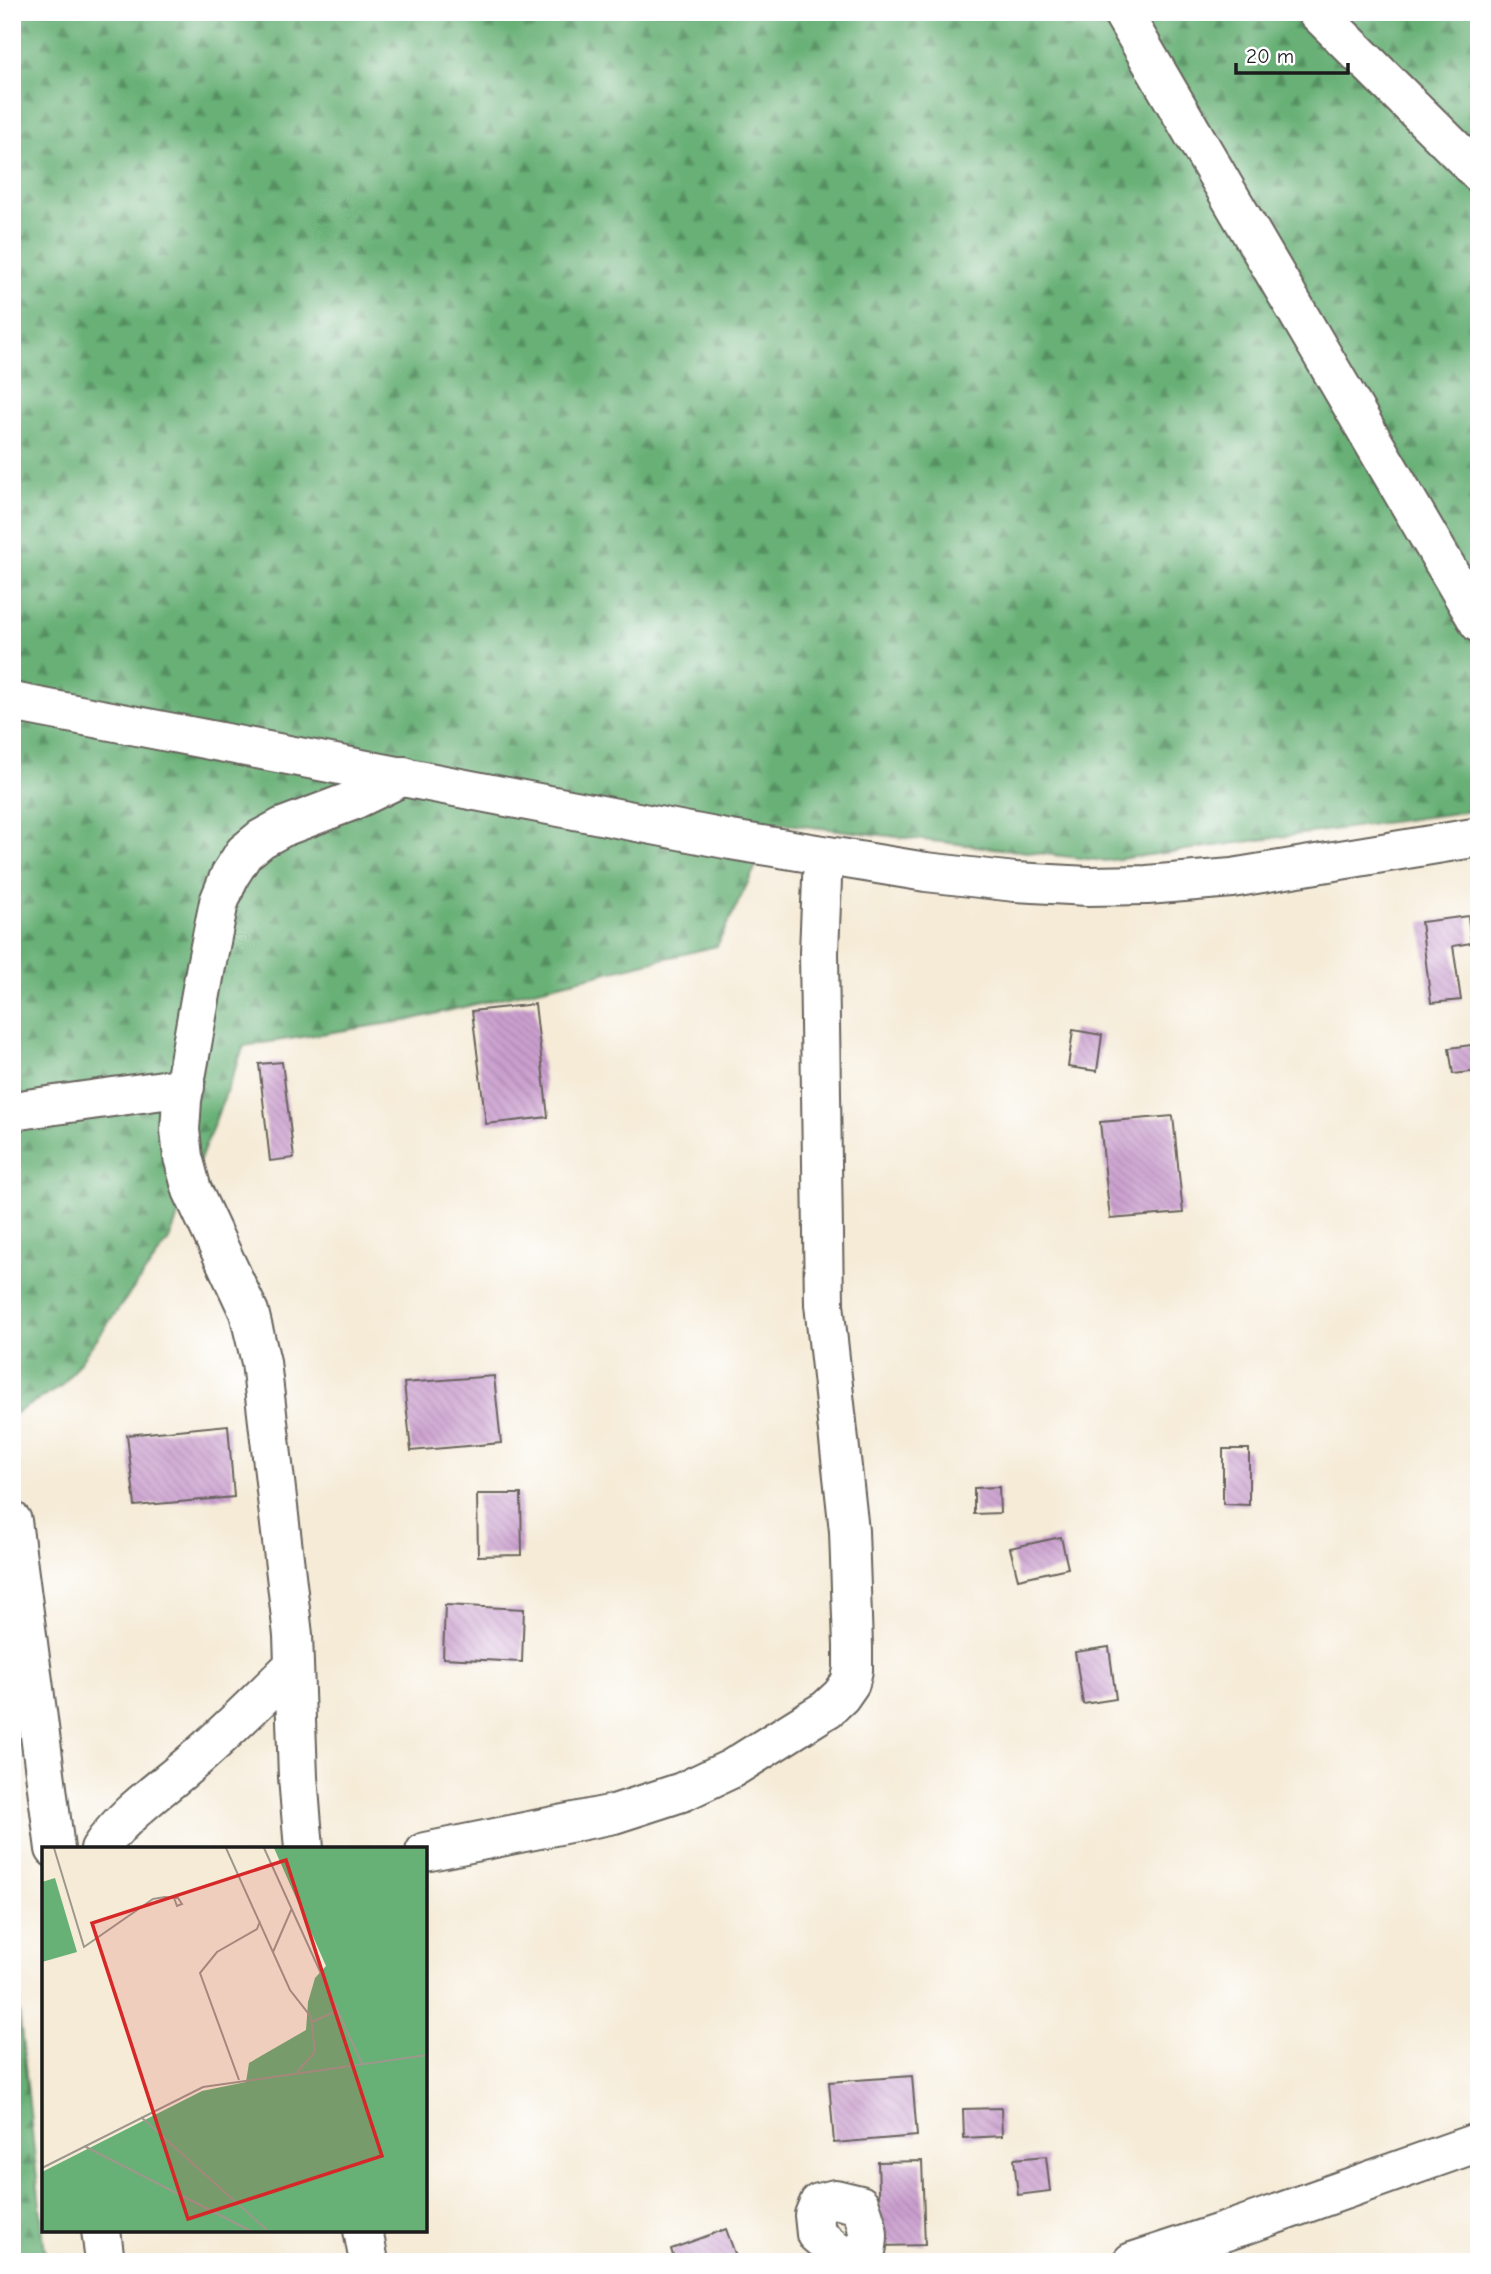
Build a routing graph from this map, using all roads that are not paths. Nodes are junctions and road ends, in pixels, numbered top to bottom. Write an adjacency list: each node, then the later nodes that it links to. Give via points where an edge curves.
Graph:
1 (1122, 12): 4 (street)
2 (1317, 12): 3 (street)
3 (1479, 173)
4 (1479, 623)
5 (12, 702): 6 (street)
6 (404, 776): 8 (street); 9 (street, via 283,827 244,853 219,902)
7 (1479, 837): 8 (street, via 1232,878 1147,885 1015,882)
8 (823, 855): 16 (street, via 819,952 824,1304 849,1531 850,1683 827,1709 731,1769 682,1792 614,1814)
9 (185, 1087): 10 (street); 12 (street, via 180,1130 192,1190 249,1312 261,1362)
10 (12, 1111)
11 (12, 1521): 13 (street)
12 (294, 1665): 14 (street, via 233,1726 131,1813); 15 (street)
13 (55, 1847)
14 (101, 1847)
15 (304, 1847)
16 (427, 1852)
17 (1479, 2142): 22 (street)
18 (101, 2232): 20 (street)
19 (363, 2232): 21 (street)
20 (105, 2262)
21 (369, 2262)
22 (1132, 2262)

